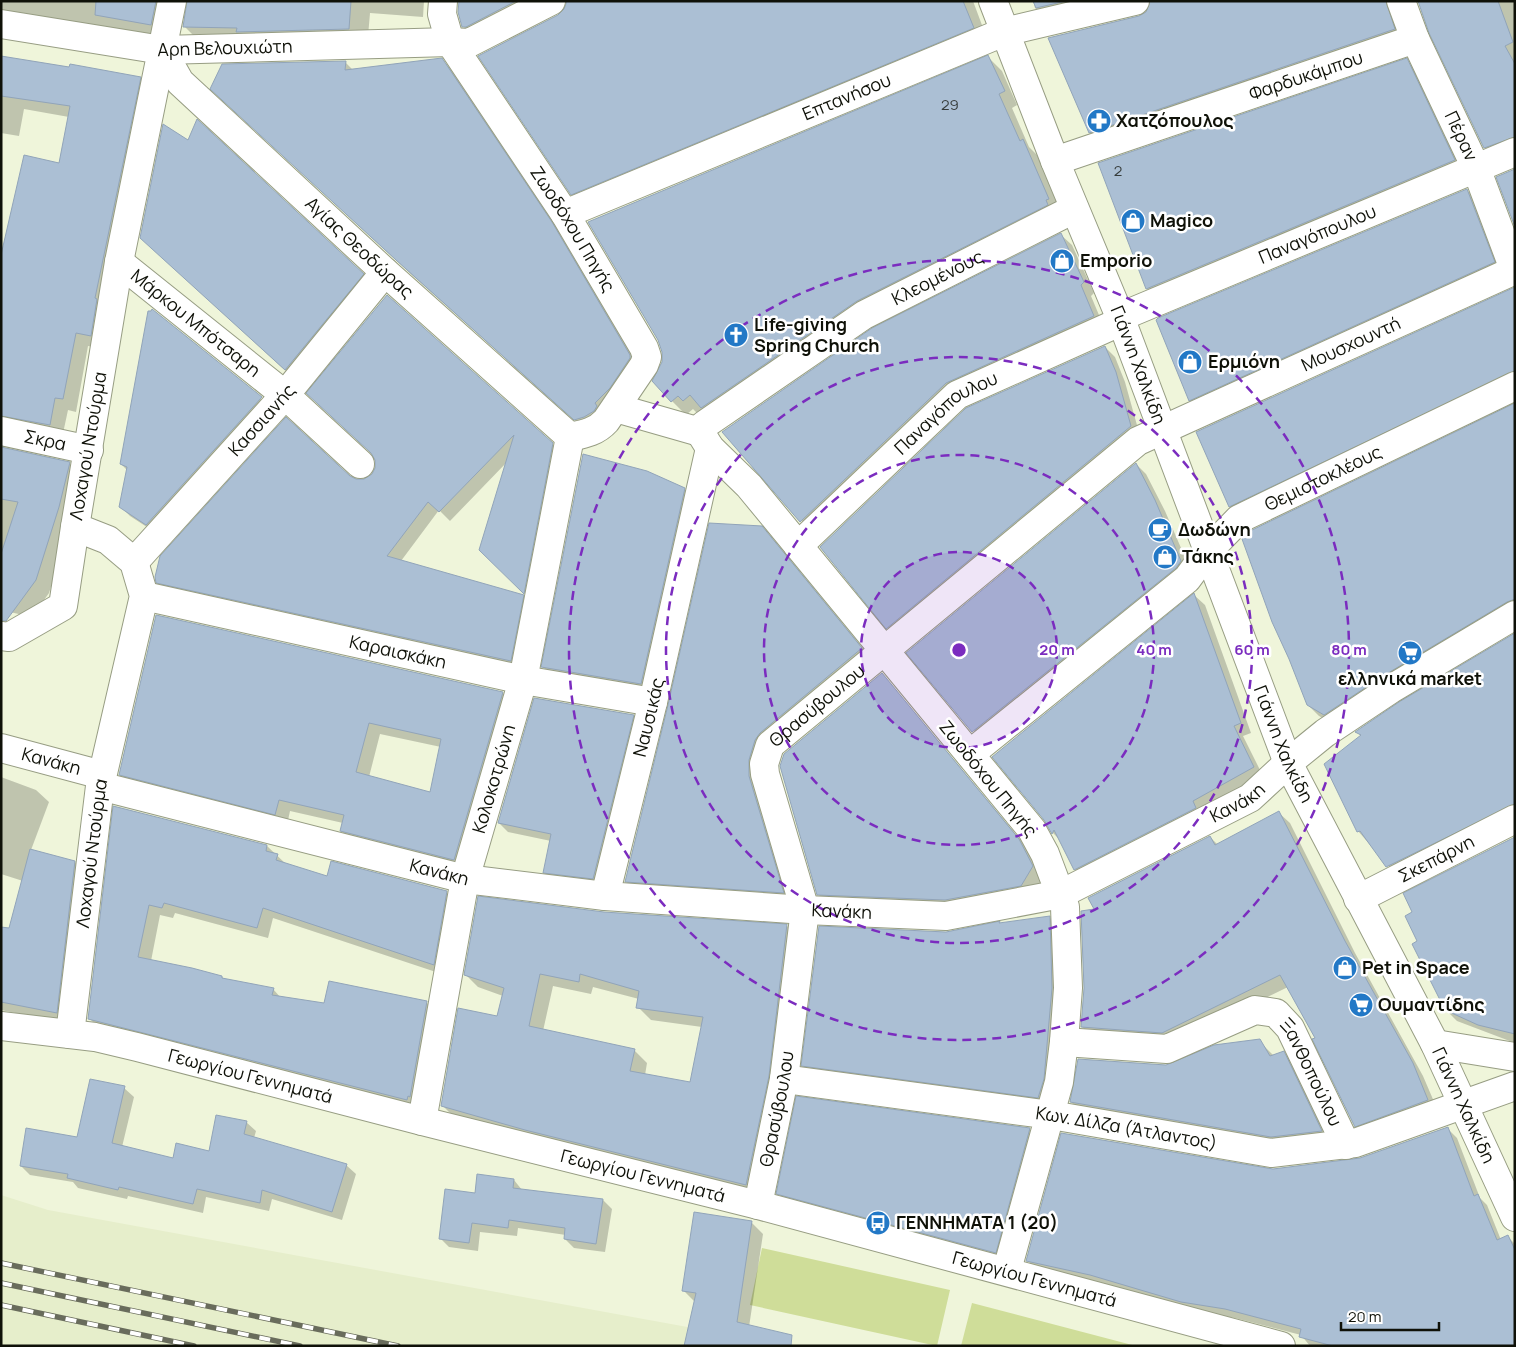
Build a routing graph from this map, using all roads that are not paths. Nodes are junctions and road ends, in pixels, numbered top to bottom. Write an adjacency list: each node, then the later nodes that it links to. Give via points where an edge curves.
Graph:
1 (172, 1): 11 (street, Λοχαγού Ντούρμα)
2 (444, 1): 10 (street, Ζωοδόχου Πηγής, via 442,14)
3 (551, 1): 10 (street, Αρη Βελουχιώτη, via 470,44)
4 (993, 1): 8 (street, Γιάννη Χαλκίδη)
5 (1135, 1): 8 (street, Επτανήσου)
6 (1401, 1): 9 (street, Πέραν)
7 (1, 24): 11 (street, Αρη Βελουχιώτη)
8 (1004, 32): 13 (street, Γιάννη Χαλκίδη); 16 (street, Επτανήσου)
9 (1415, 39): 13 (street, Φαρδυκάμπου); 14 (street, Πέραν)
10 (450, 42): 11 (street, Αρη Βελουχιώτη); 16 (street, Ζωοδόχου Πηγής)
11 (162, 50): 17 (street, Λοχαγού Ντούρμα); 19 (street, Αγίας Θεοδώρας, via 180,82)
12 (1515, 152): 14 (street, Παναγόπουλου)
13 (1054, 161): 15 (street, Γιάννη Χαλκίδη)
14 (1476, 168): 18 (street, Πέραν); 20 (street, Παναγόπουλου)
15 (1074, 209): 20 (street, Γιάννη Χαλκίδη); 27 (street, Κλεομένους, via 864,315 704,425)
16 (565, 214): 23 (street, Ζωοδόχου Πηγής, via 644,348 644,365)
17 (120, 262): 22 (street, Μάρκου Μπότσαρη); 28 (street, Λοχαγού Ντούρμα)
18 (1515, 271): 24 (street, Μουσχουντή)
19 (385, 272): 22 (street, Κασσιανής); 26 (street, Αγίας Θεοδώρας)
20 (1121, 319): 24 (street, Γιάννη Χαλκίδη); 31 (street, Παναγόπουλου, via 957,395)
21 (1515, 386): 32 (street, Θεμιστοκλέους, via 1239,519)
22 (285, 395): 29 (street, Μάρκου Μπότσαρη); 33 (street, Κασσιανής)
23 (616, 408): 26 (street, Ζωοδόχου Πηγής, via 600,427); 27 (street)
24 (1161, 428): 32 (street, Γιάννη Χαλκίδη); 37 (street, Θρασύβουλου, via 1138,440)
25 (1, 431): 28 (street, Σκρα)
26 (570, 437): 38 (street, Κολοκοτρώνη)
27 (705, 440): 31 (street, Ζωοδόχου Πηγής, via 749,486); 39 (street, Ναυσικάς, via 690,538)
28 (89, 450): 30 (street, Λοχαγού Ντούρμα)
29 (360, 464)
30 (75, 527): 33 (street, Λοχαγού Ντούρμα, via 108,540); 36 (street, via 63,606 8,638)
31 (798, 546): 37 (street, Ζωοδόχου Πηγής)
32 (1207, 552): 41 (street, Θεμιστοκλέους, via 1187,579); 42 (street, Γιάννη Χαλκίδη)
33 (134, 562): 34 (street, Λοχαγού Ντούρμα)
34 (144, 596): 38 (street, Καραισκάκη); 43 (street, Λοχαγού Ντούρμα)
35 (1515, 615): 42 (street, Κανάκη, via 1391,689)
36 (1, 636)
37 (885, 652): 41 (street, Ζωοδόχου Πηγής); 49 (street, Θρασύβουλου, via 777,738 766,754 765,774)
38 (523, 680): 39 (street, Καραισκάκη); 45 (street, Κολοκοτρώνη)
39 (653, 702): 47 (street, Ναυσικάς)
40 (1, 748): 43 (street, Κανάκη)
41 (970, 754): 46 (street, Ζωοδόχου Πηγής, via 1032,830 1046,854)
42 (1288, 763): 46 (street, Κανάκη, via 1255,795); 48 (street, Γιάννη Χαλκίδη)
43 (101, 781): 45 (street, Κανάκη); 51 (street, Λοχαγού Ντούρμα)
44 (1515, 819): 48 (street, Σκεπάρνη)
45 (464, 879): 47 (street, Κανάκη); 59 (street, Κολοκοτρώνη)
46 (1061, 894): 49 (street, Κανάκη, via 946,916); 52 (street, Ζωοδόχου Πηγής, via 1068,937)
47 (605, 896): 49 (street, Κανάκη)
48 (1358, 899): 53 (street, Γιάννη Χαλκίδη)
49 (805, 910): 55 (street, Θρασύβουλου)
50 (1, 1026): 51 (street, Γεωργίου Γεννηματά)
51 (70, 1034): 59 (street, Γεωργίου Γεννηματά, via 137,1047)
52 (1064, 1042): 58 (street, Ζωοδόχου Πηγής); 60 (street, Ξανθοπούλου, via 1167,1049 1244,1013 1260,1010 1276,1013 1290,1028)
53 (1435, 1044): 54 (street); 57 (street, Γιάννη Χαλκίδη)
54 (1515, 1057)
55 (784, 1079): 58 (street, Κων. Δίλζα (Άτλαντος)); 61 (street, Θρασύβουλου)
56 (1515, 1086): 57 (street, Κων. Δίλζα (Άτλαντος))
57 (1464, 1105): 60 (street, Κων. Δίλζα (Άτλαντος)); 62 (street, Γιάννη Χαλκίδη)
58 (1051, 1115): 60 (street, Κων. Δίλζα (Άτλαντος), via 1271,1153); 63 (street, Ζωοδόχου Πηγής)
59 (422, 1121): 61 (street, Γεωργίου Γεννηματά)
60 (1346, 1145)
61 (758, 1205): 63 (street, Γεωργίου Γεννηματά)
62 (1515, 1217)
63 (1007, 1270): 64 (street, Γεωργίου Γεννηματά)
64 (1281, 1346)

